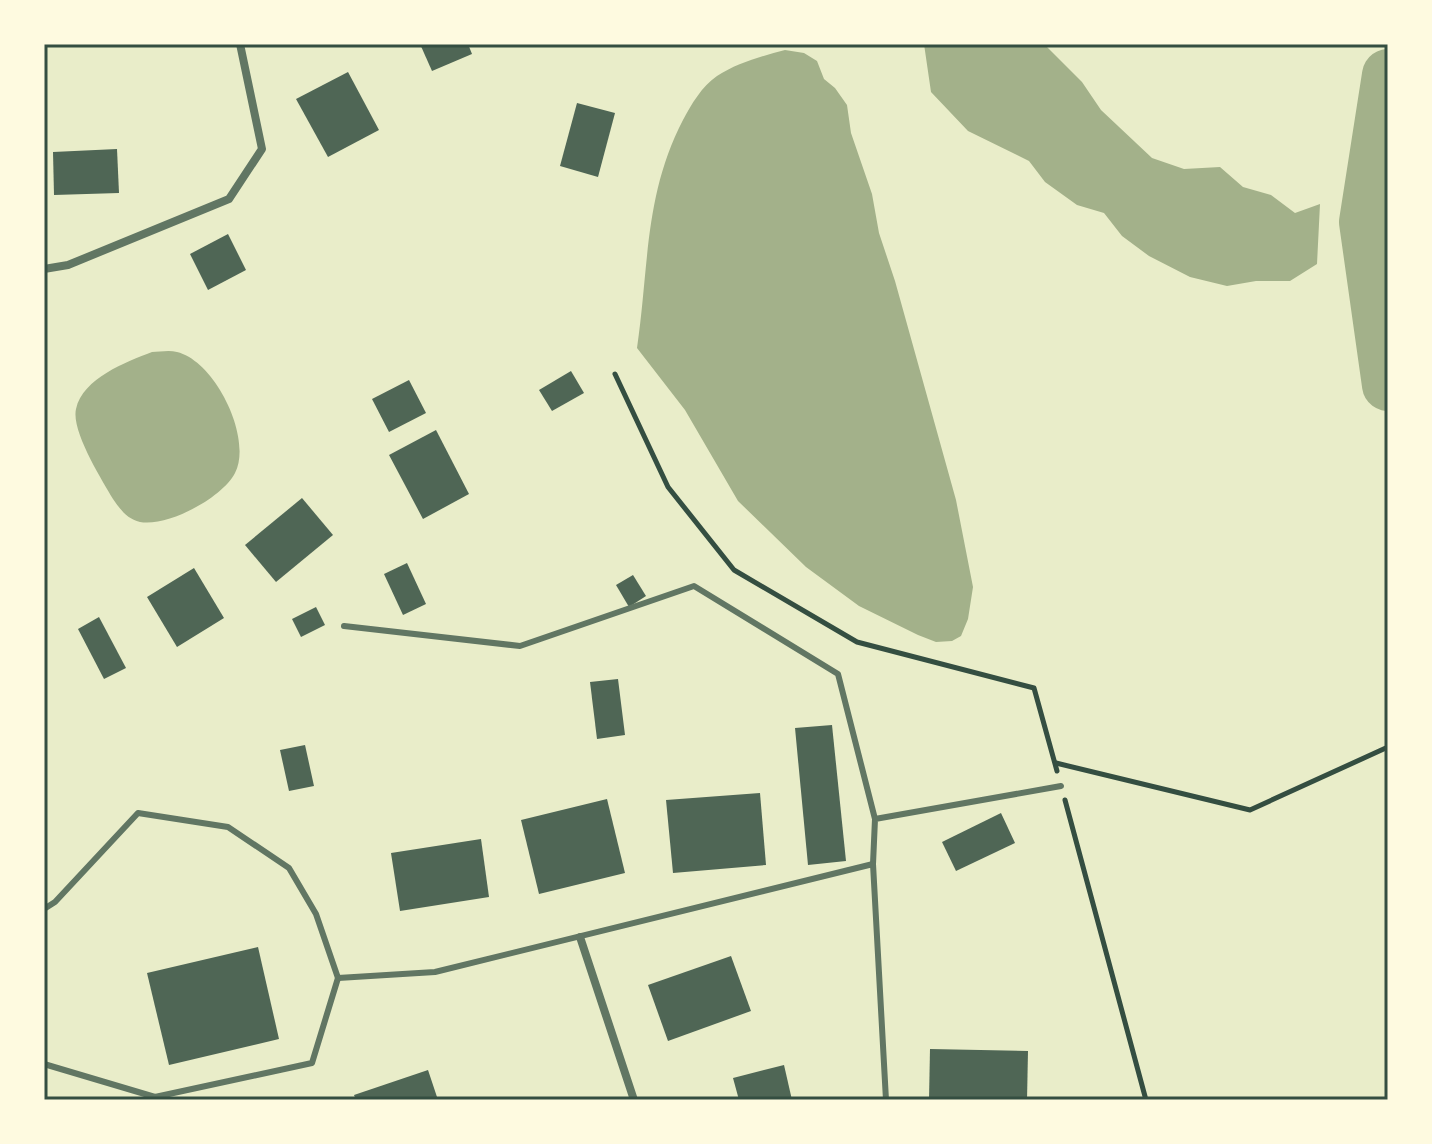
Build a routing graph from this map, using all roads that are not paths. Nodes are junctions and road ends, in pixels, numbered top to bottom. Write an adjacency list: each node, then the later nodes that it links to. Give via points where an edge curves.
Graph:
1 (240, 44): 2 (street, via 262,149 229,199 68,265)
2 (44, 269)
3 (344, 626): 5 (lane, via 520,646 694,586 838,674)
4 (1061, 786): 5 (lane)
5 (875, 819): 6 (lane)
6 (873, 864): 8 (lane); 12 (lane)
7 (44, 909): 9 (lane, via 138,813 228,827 289,868 316,914)
8 (580, 937): 9 (lane, via 435,972); 11 (street)
9 (338, 978): 10 (lane, via 312,1063 155,1097)
10 (44, 1064)
11 (634, 1100)
12 (886, 1100)

